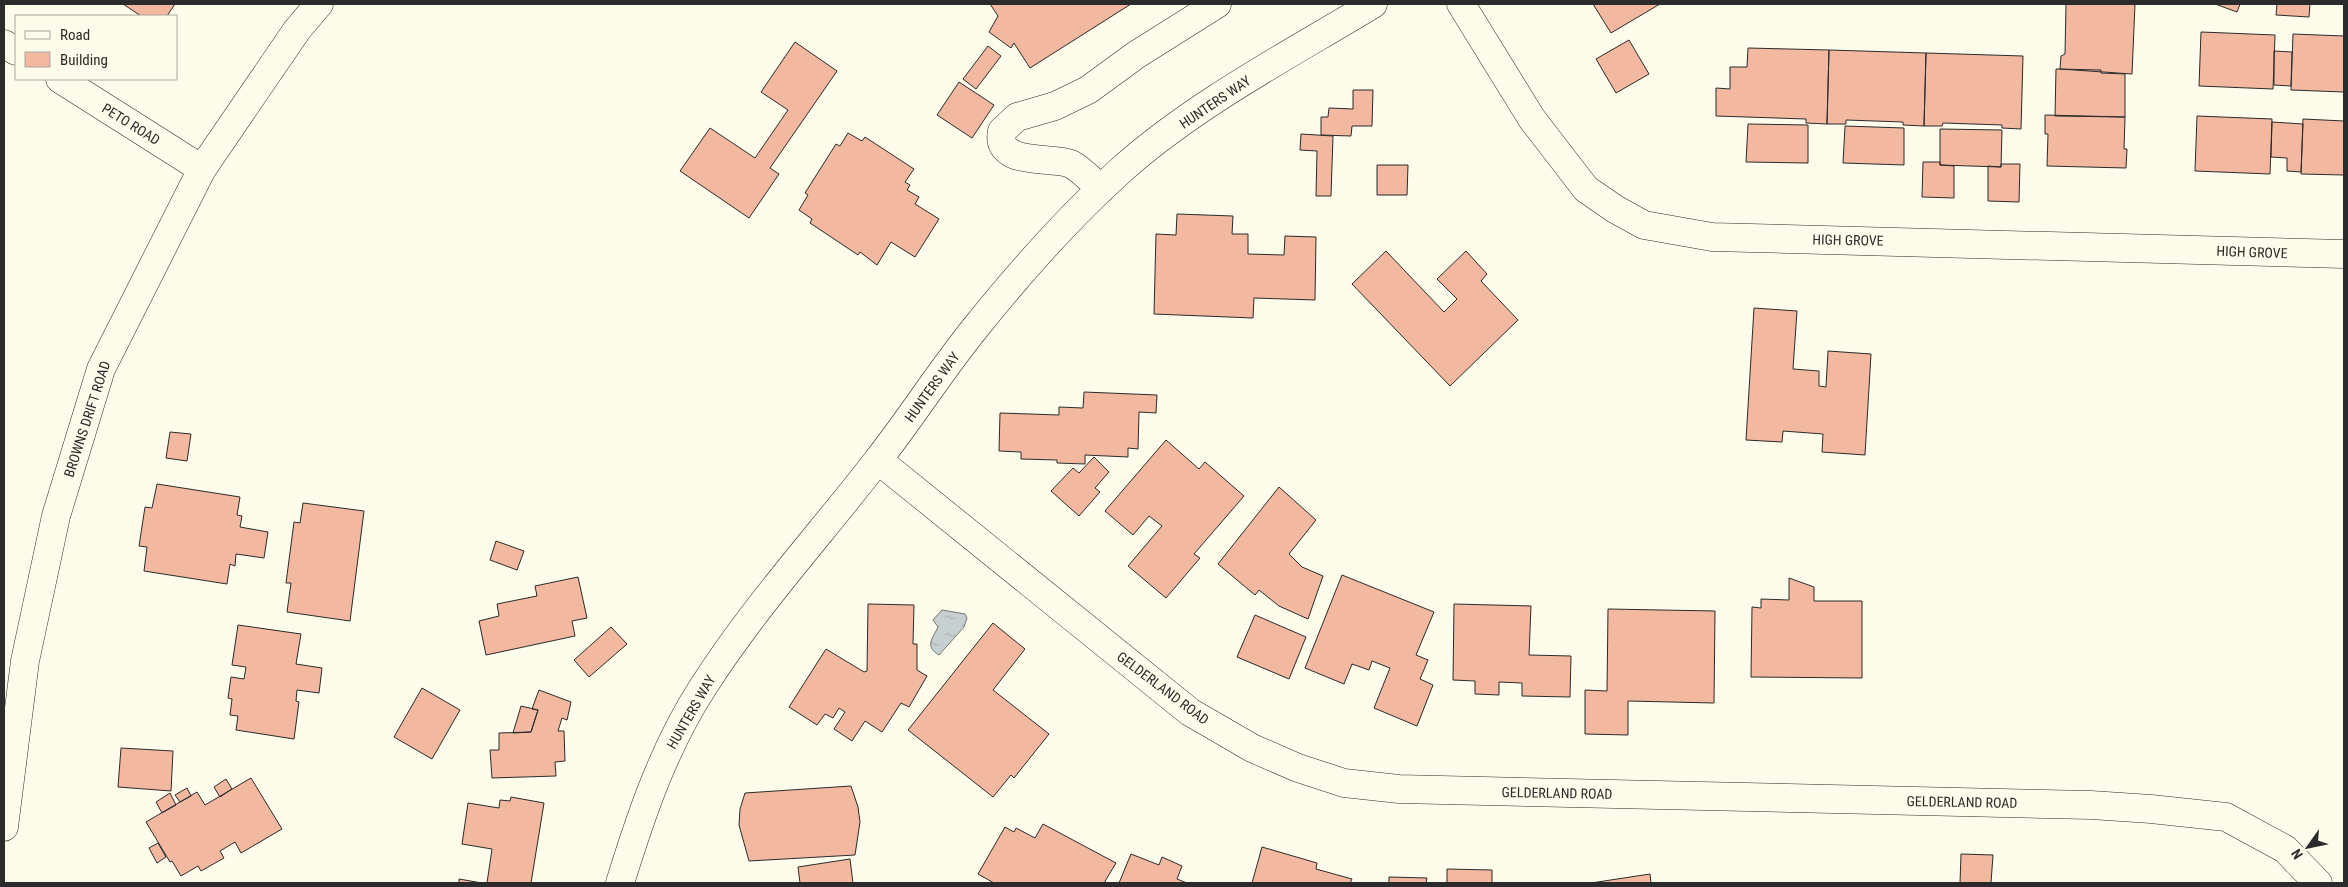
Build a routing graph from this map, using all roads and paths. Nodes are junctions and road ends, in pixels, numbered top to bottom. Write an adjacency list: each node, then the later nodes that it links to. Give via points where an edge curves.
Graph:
1 (319, 4): 8 (street, BROWNS DRIFT ROAD, via 297,30)
2 (1217, 4): 9 (street, via 1088,90 1055,106 1017,117 1002,131 1003,143 1014,155 1070,164)
3 (1374, 4): 9 (street, HUNTERS WAY, via 1214,99 1122,169)
4 (1461, 4): 10 (street, HIGH GROVE, via 1532,119 1586,189 1644,225 1712,237)
5 (4, 44): 6 (street)
6 (15, 50)
7 (62, 80): 8 (street, PETO ROAD)
8 (202, 169): 12 (street, BROWNS DRIFT ROAD, via 101,369 56,516 26,661)
9 (1101, 189): 11 (street, HUNTERS WAY, via 1055,234 975,328)
10 (2344, 254)
11 (878, 460): 13 (street, HUNTERS WAY, via 768,597 702,687 670,746 644,807); 14 (street, GELDERLAND ROAD, via 1190,712 1252,748 1344,783 1399,790 2091,805 2208,815 2226,817 2285,849)
12 (4, 827)
13 (620, 883)
14 (2318, 883)

